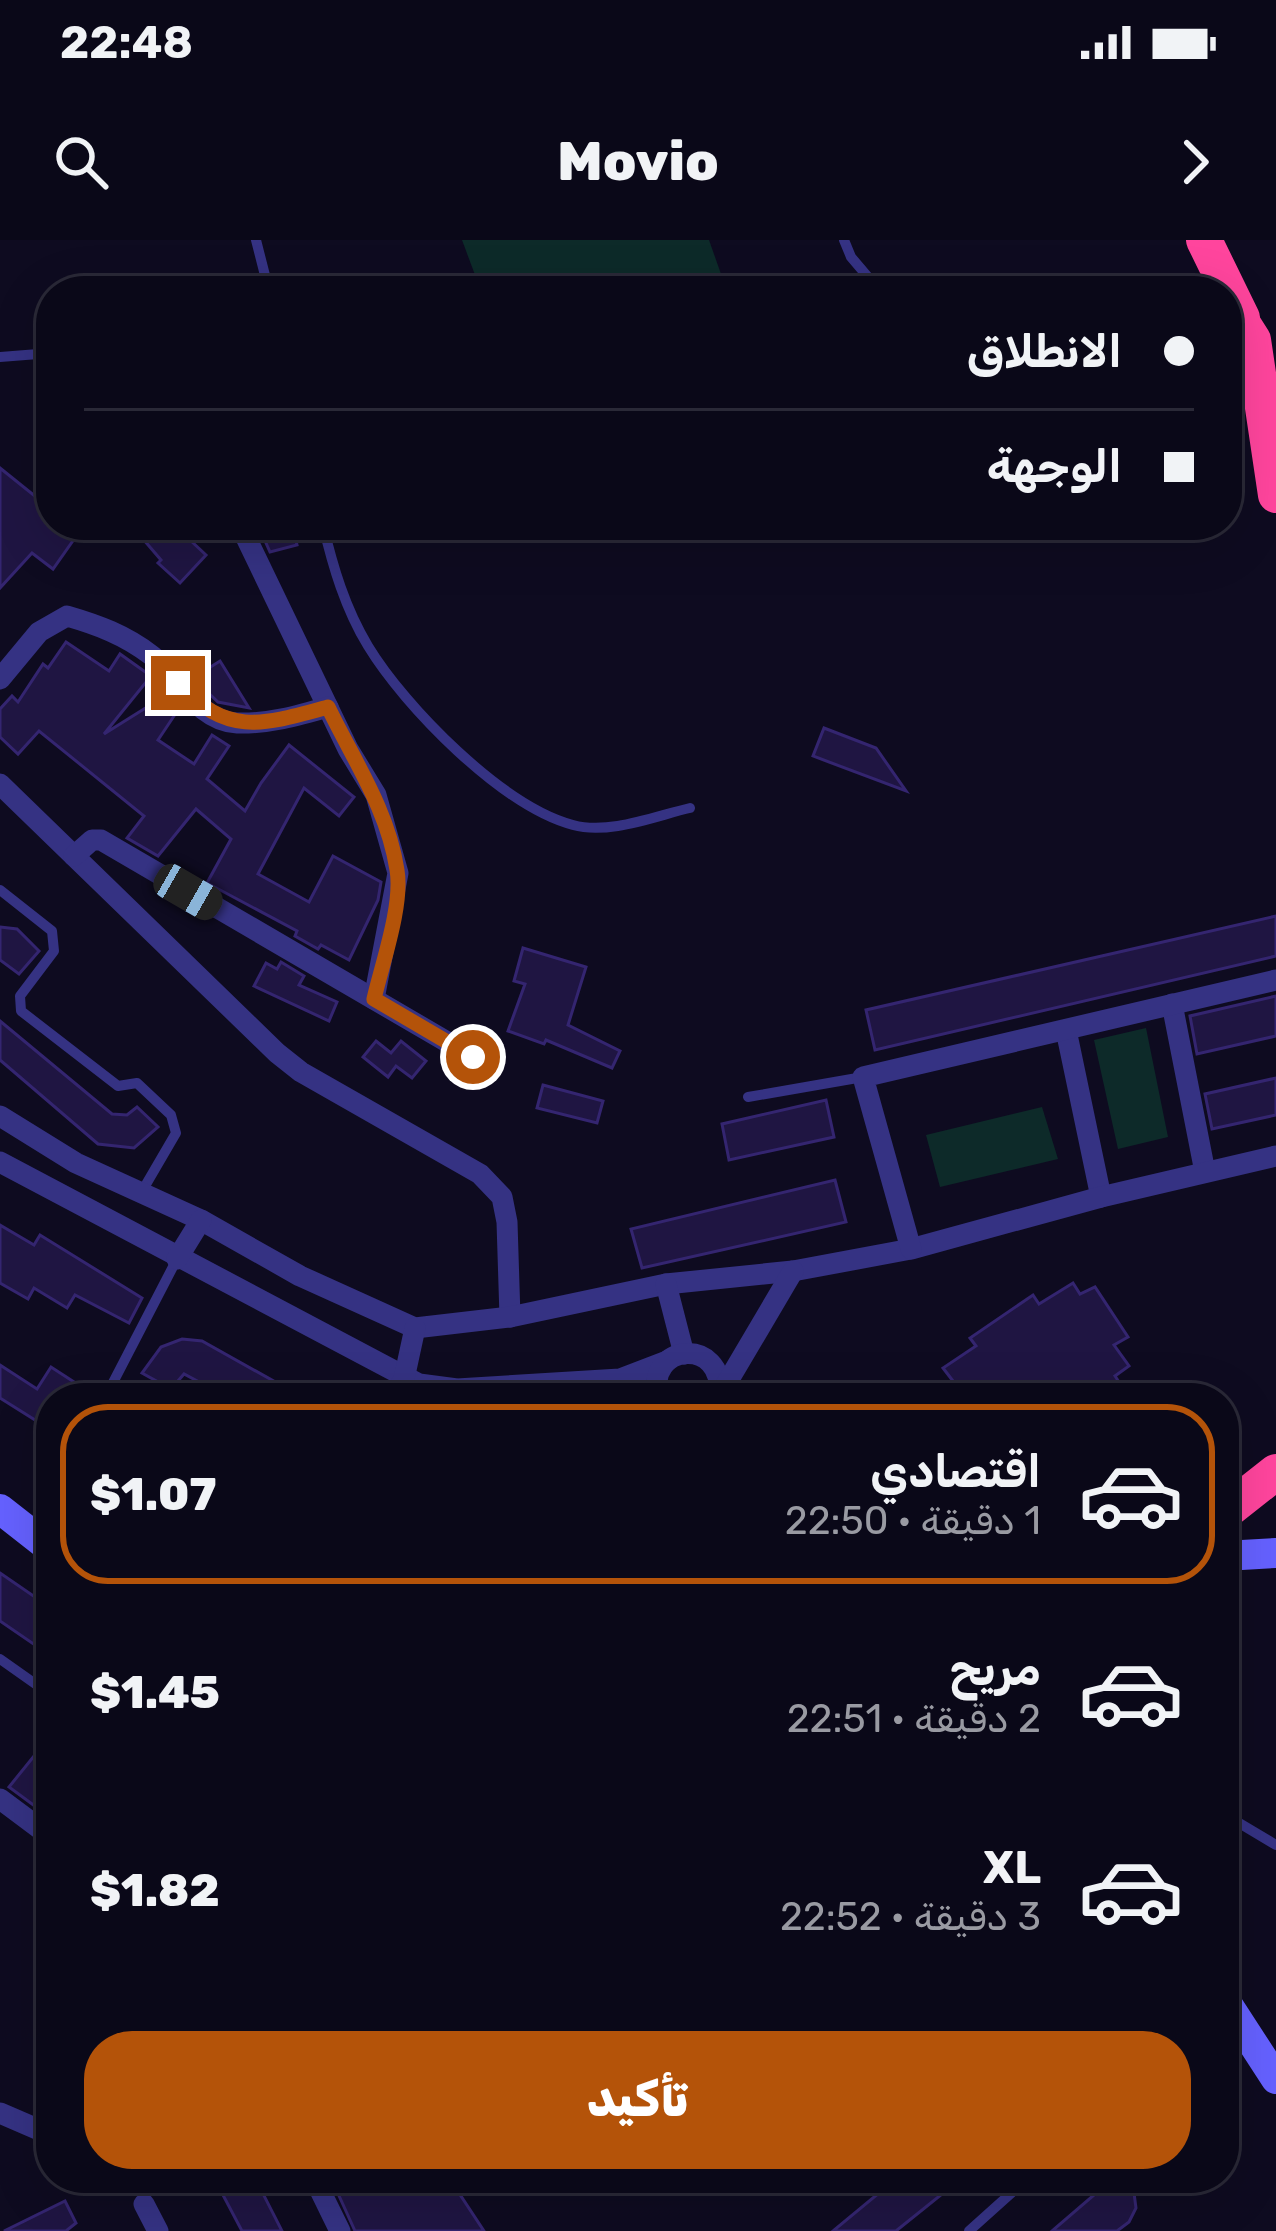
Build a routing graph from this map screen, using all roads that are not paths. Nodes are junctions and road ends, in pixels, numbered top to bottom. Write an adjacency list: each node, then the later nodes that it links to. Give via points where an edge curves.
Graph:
1 (256, 240): 5 (lane)
2 (844, 240): 6 (lane)
3 (1190, 240): 7 (highway)
4 (1204, 240): 8 (highway)
5 (265, 276)
6 (867, 276)
7 (1213, 276)
8 (1221, 276)
9 (1242, 319): 11 (highway)
10 (1242, 324): 11 (highway)
11 (1252, 340): 14 (highway); 15 (highway)
12 (36, 354): 13 (lane)
13 (0, 357)
14 (1276, 381)
15 (1276, 494)
16 (247, 540): 19 (street)
17 (327, 540): 21 (lane, via 368,647 400,691 500,785 575,826)
18 (0, 679): 19 (street, via 39,632 67,616 127,639 201,708 233,723)
19 (328, 707): 25 (street, via 376,795 398,873)
20 (0, 784): 22 (street)
21 (690, 808)
22 (74, 856): 25 (street, via 101,840); 42 (street, via 289,1063 480,1174 502,1197)
23 (0, 890): 35 (lane, via 52,931 54,951 20,996 21,1011 118,1086 137,1083 171,1115 176,1132)
24 (1276, 980): 26 (street)
25 (374, 999): 28 (street)
26 (1172, 1004): 27 (street); 34 (street)
27 (1066, 1030): 29 (street); 36 (street)
28 (473, 1057)
29 (862, 1077): 30 (lane); 38 (street)
30 (748, 1097)
31 (0, 1116): 35 (street)
32 (1276, 1156): 34 (street)
33 (0, 1162): 39 (street)
34 (1205, 1172): 36 (street)
35 (141, 1193): 37 (street)
36 (1101, 1197): 38 (street)
37 (201, 1220): 39 (street); 43 (street)
38 (911, 1249): 40 (street)
39 (177, 1259): 46 (lane); 47 (street)
40 (793, 1271): 41 (street); 53 (street)
41 (666, 1283): 42 (street); 44 (street)
42 (510, 1317): 43 (street)
43 (415, 1328): 48 (street)
44 (676, 1357): 45 (street); 51 (street); 52 (street, via 695,1354 713,1365)
45 (620, 1379): 49 (street); 50 (street)
46 (113, 1383)
47 (389, 1383)
48 (399, 1383)
49 (555, 1383)
50 (628, 1383)
51 (657, 1383)
52 (718, 1383)
53 (726, 1383)
54 (1276, 1472): 55 (highway)
55 (1239, 1501)
56 (0, 1509): 57 (street)
57 (36, 1537)
58 (1276, 1553): 59 (street)
59 (1239, 1555)
60 (0, 1660): 61 (lane)
61 (36, 1684)
62 (0, 1799): 64 (street)
63 (1239, 1823): 65 (lane)
64 (36, 1826)
65 (1276, 1845)
66 (1239, 2022): 67 (street)
67 (1276, 2079)
68 (0, 2113): 69 (street)
69 (36, 2129)
70 (321, 2193): 74 (street)
71 (1011, 2193): 75 (lane)
72 (144, 2204): 73 (street)
73 (158, 2231)
74 (340, 2231)
75 (968, 2231)

